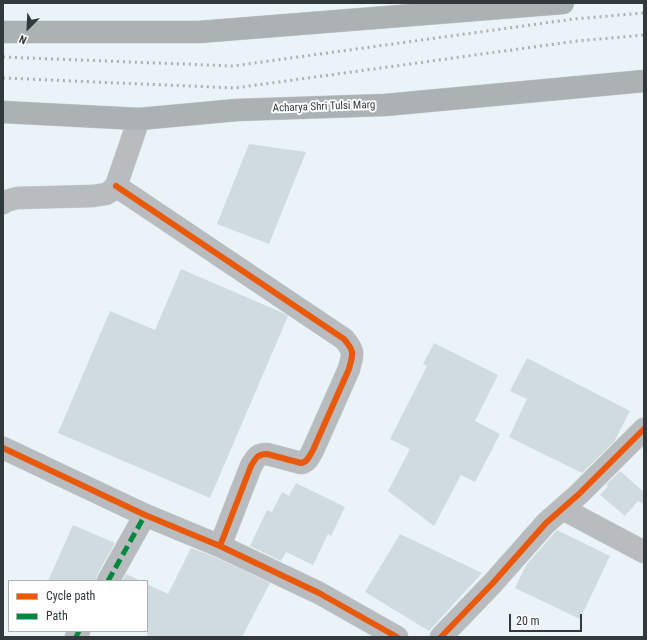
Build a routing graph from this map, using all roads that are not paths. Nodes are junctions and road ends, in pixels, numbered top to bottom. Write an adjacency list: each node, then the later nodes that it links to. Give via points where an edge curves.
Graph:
1 (563, 3): 2 (highway, via 199,32)
2 (3, 32)
3 (644, 81): 5 (highway, Acharya Shri Tulsi Marg, via 385,105 237,110)
4 (3, 112): 5 (highway, Acharya Shri Tulsi Marg)
5 (138, 119): 6 (street)
6 (116, 186): 7 (street, via 106,194 93,196 17,198); 12 (street, via 344,338 351,347 349,369 307,460 301,463 267,454 258,456 251,466)
7 (3, 202)
8 (644, 429): 10 (street)
9 (3, 448): 11 (street)
10 (563, 509): 13 (street); 16 (street, via 546,523)
11 (145, 515): 12 (street); 14 (street)
12 (220, 546): 15 (street, via 319,593)
13 (644, 552)
14 (109, 580)
15 (397, 637)
16 (441, 637)

